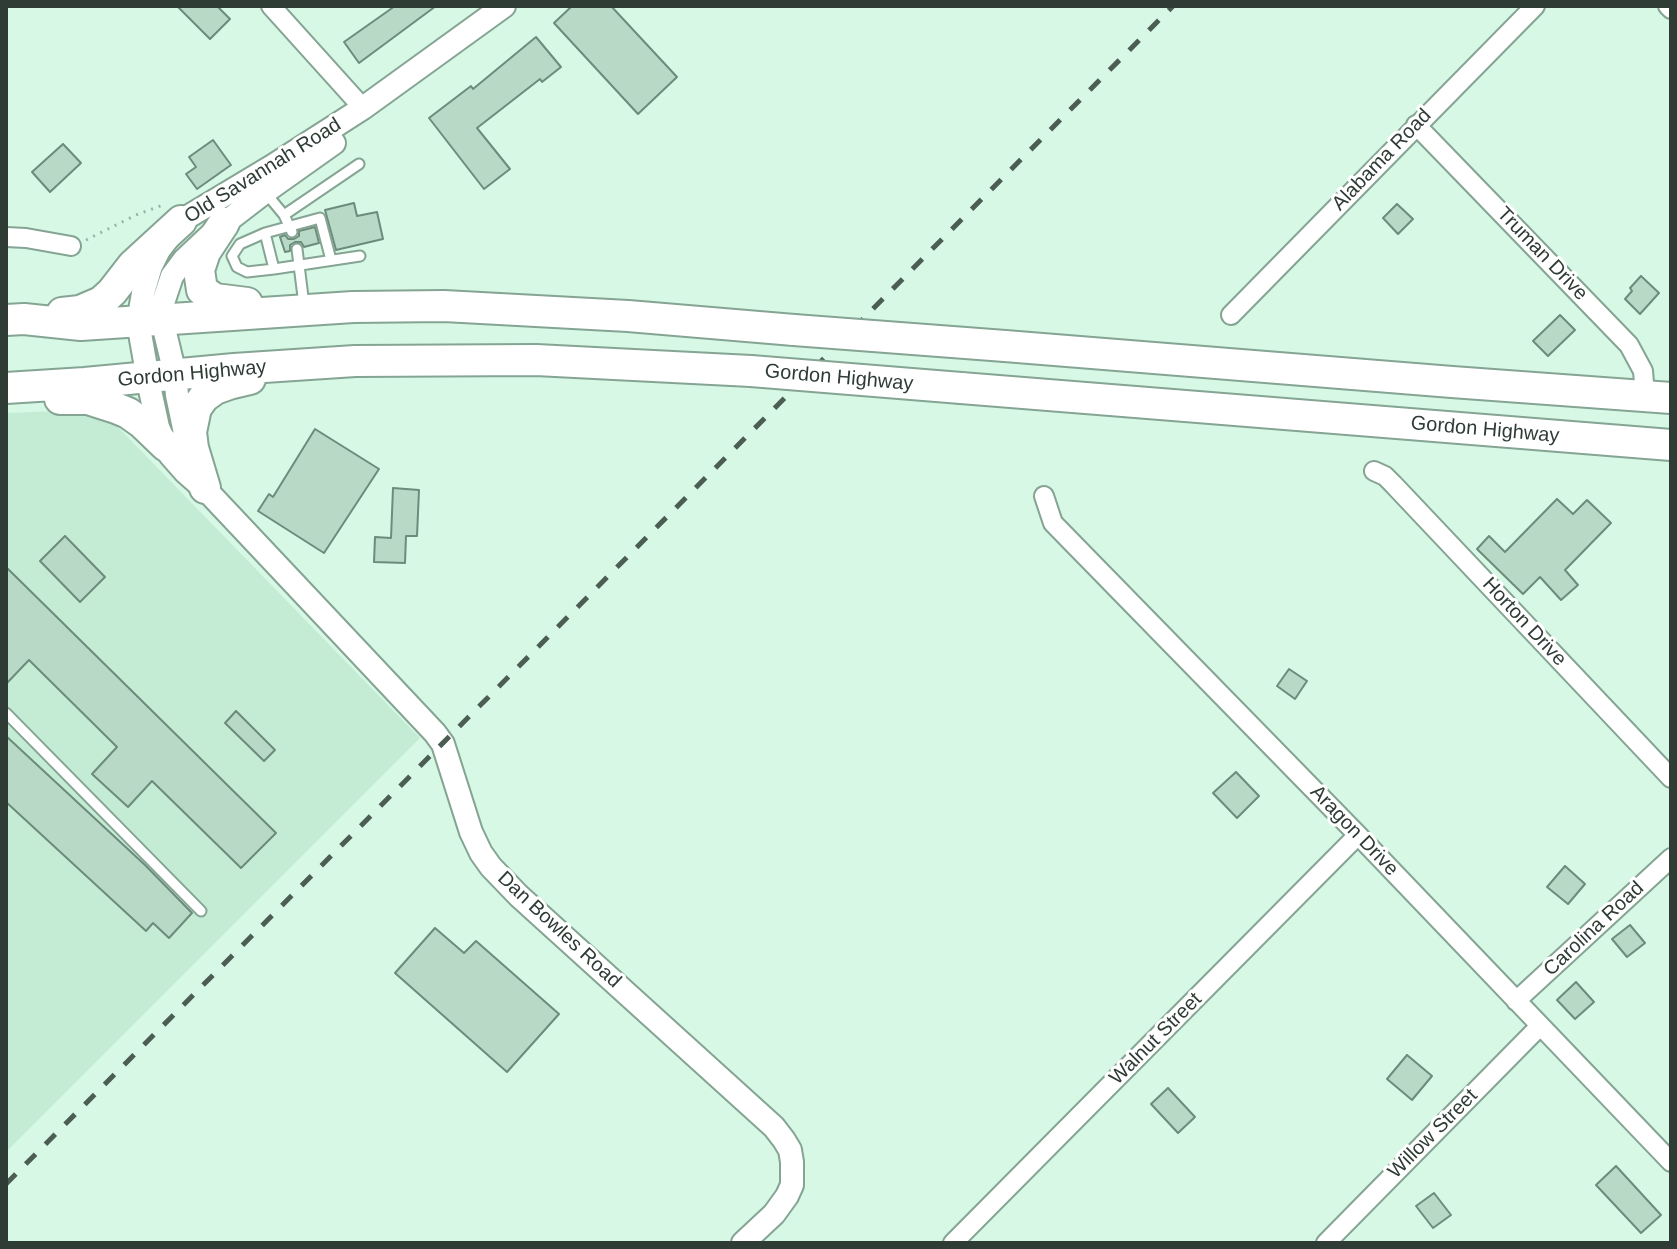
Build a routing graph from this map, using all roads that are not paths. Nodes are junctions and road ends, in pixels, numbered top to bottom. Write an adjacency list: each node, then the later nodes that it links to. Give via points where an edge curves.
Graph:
1 (271, 6): 4 (street)
2 (504, 6): 4 (street, Old Savannah Road)
3 (1535, 6): 5 (street, Alabama Road)
4 (363, 108): 7 (street, Old Savannah Road, via 343,136); 9 (street, Old Savannah Road)
5 (1416, 125): 21 (street, Alabama Road); 27 (street, Truman Drive, via 1629,345)
6 (359, 164): 8 (lane)
7 (265, 192): 8 (lane); 10 (street, Old Savannah Road)
8 (284, 215): 11 (lane)
9 (187, 217): 22 (highway, via 101,302 80,311); 23 (street, Old Savannah Road, via 168,235 151,266 143,293)
10 (224, 223): 20 (highway, via 199,270 202,290 215,299); 23 (street, Old Savannah Road, via 184,260)
11 (290, 229): 12 (lane); 17 (lane, via 320,218)
12 (265, 233): 19 (lane); 19 (lane, via 240,244 232,256 247,272)
13 (6, 237): 14 (street)
14 (71, 246)
15 (297, 249): 18 (lane)
16 (360, 256): 17 (lane)
17 (331, 260): 18 (lane)
18 (300, 265): 19 (lane); 20 (lane)
19 (274, 269)
20 (304, 310): 23 (highway); 27 (highway, bridge, via 475,307 628,316)
21 (1231, 315)
22 (15, 320): 23 (highway, via 81,325)
23 (150, 321): 25 (street, Old Savannah Road)
24 (326, 363): 25 (highway, Gordon Highway); 29 (highway, Gordon Highway, bridge, via 536,360 751,371); 32 (highway, via 229,384 204,397 191,432)
25 (162, 375): 26 (highway, Gordon Highway); 30 (street, Dan Bowles Road, via 158,427); 32 (street, Dan Bowles Road, via 177,395 190,453)
26 (6, 388)
27 (1658, 396)
28 (6, 402): 30 (highway, via 88,399 128,413)
29 (1671, 445)
30 (166, 446): 32 (street, Dan Bowles Road)
31 (1374, 471): 35 (street, Horton Drive, via 1393,484)
32 (205, 488): 42 (street, Dan Bowles Road, via 435,733 471,832 491,867 784,1140 790,1150 792,1185 774,1214)
33 (1044, 496): 36 (street, Aragon Drive, via 1053,523)
34 (6, 713): 38 (lane)
35 (1671, 778)
36 (1358, 835): 39 (street, Aragon Drive); 43 (street, Walnut Street)
37 (1671, 858): 39 (street, Carolina Road)
38 (201, 911)
39 (1516, 1001): 40 (street, Aragon Drive)
40 (1540, 1026): 41 (street, Aragon Drive); 44 (street, Willow Street)
41 (1671, 1162)
42 (743, 1243)
43 (953, 1243)
44 (1326, 1243)

